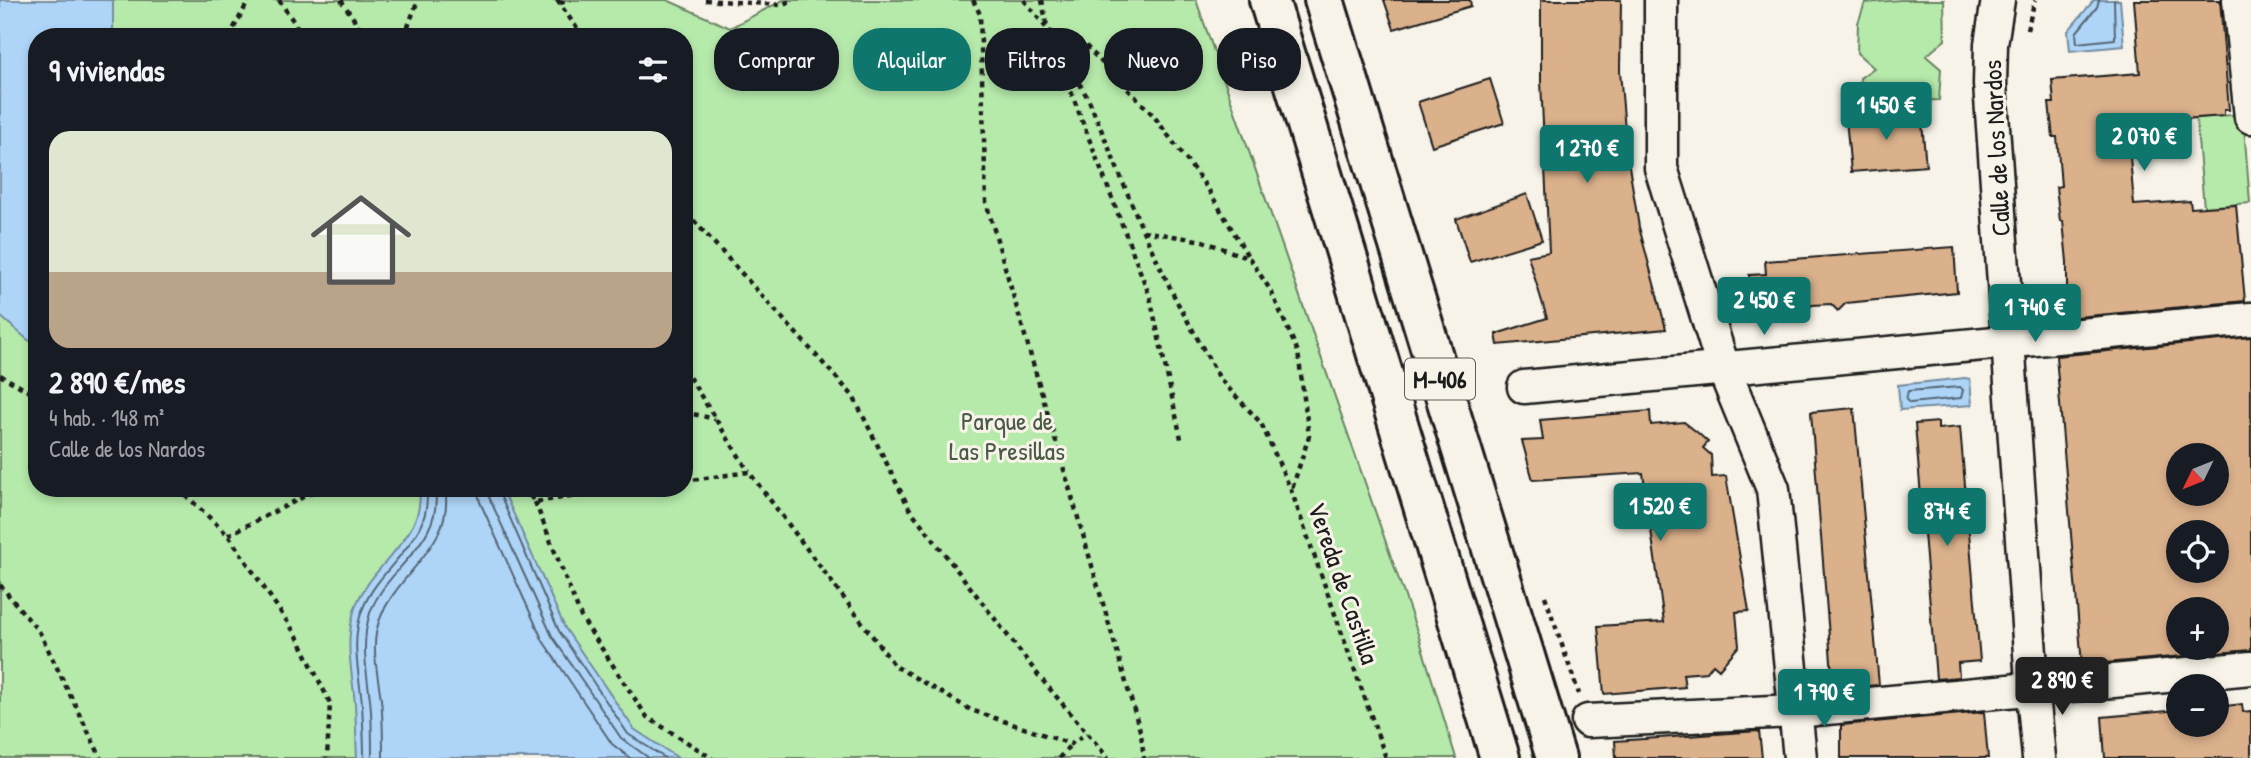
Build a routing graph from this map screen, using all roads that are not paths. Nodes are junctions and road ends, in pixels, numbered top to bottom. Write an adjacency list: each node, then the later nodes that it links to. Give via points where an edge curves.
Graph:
1 (1269, 0): 15 (highway, M-406)
2 (1324, 0): 16 (highway, M-406)
3 (1661, 0): 9 (street, via 1661,168)
4 (1998, 0): 8 (street, Calle de los Nardos, via 1990,44 1990,84)
5 (2239, 0): 6 (street)
6 (2251, 117)
7 (2251, 319): 8 (street)
8 (2009, 344): 9 (street); 12 (street, Calle de los Nardos)
9 (1723, 367): 10 (street); 13 (street, via 1773,489)
10 (1524, 387)
11 (2251, 668): 12 (street)
12 (2032, 687): 13 (street); 18 (street, Calle de los Nardos)
13 (1796, 711): 14 (street); 17 (street)
14 (1588, 721)
15 (1500, 758)
16 (1556, 758)
17 (1800, 758)
18 (2039, 758)

